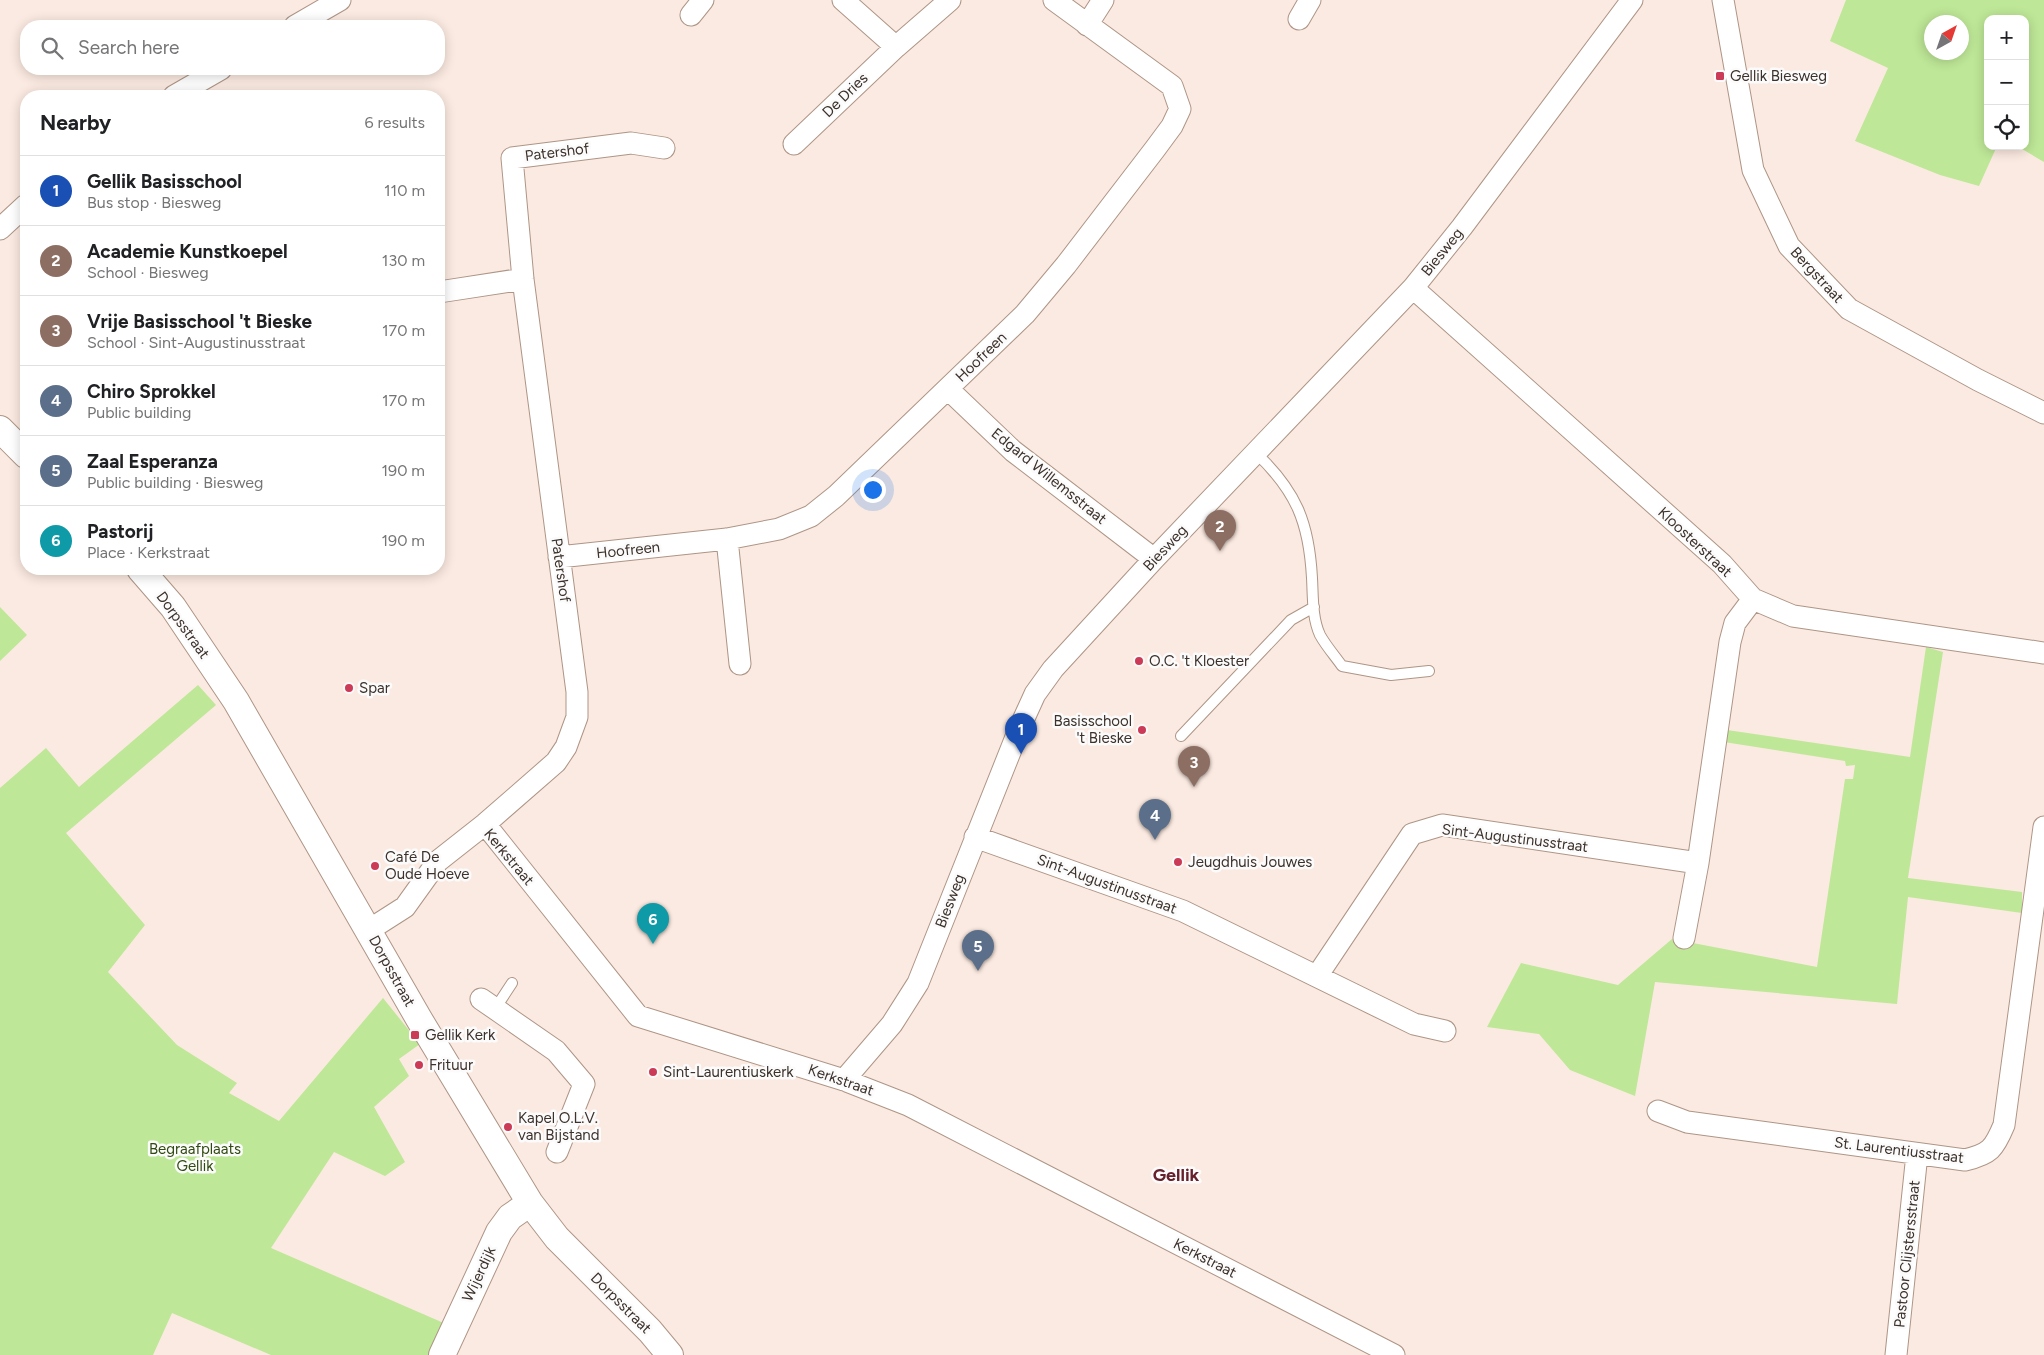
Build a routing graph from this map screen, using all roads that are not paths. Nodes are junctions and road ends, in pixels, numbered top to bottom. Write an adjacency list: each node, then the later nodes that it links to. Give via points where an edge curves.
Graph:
1 (340, 0): 10 (street)
2 (843, 0): 12 (street)
3 (950, 0): 12 (street, De Dries)
4 (1054, 0): 11 (street)
5 (1103, 0): 11 (street)
6 (1310, 0): 9 (street)
7 (1632, 0): 20 (street, Biesweg)
8 (1723, 0): 23 (street, Bergstraat, via 1753,170 1789,246 1849,309)
9 (1299, 19)
10 (305, 20)
11 (1087, 25): 22 (street, Hoofreen, via 1172,86 1180,109 1172,126 1066,265 1025,314)
12 (896, 46): 15 (street, De Dries)
13 (211, 75): 14 (street)
14 (184, 90)
15 (794, 144)
16 (664, 148): 19 (street, Patershof, via 631,143 512,158)
17 (20, 211): 18 (street)
18 (0, 229)
19 (523, 279): 21 (street); 28 (street, Patershof)
20 (1413, 288): 26 (street, Biesweg); 31 (street, Kloosterstraat, via 1722,564)
21 (445, 291)
22 (948, 389): 27 (street, Hoofreen, via 811,516 779,529); 29 (street, Edgard Willemsstraat, via 1013,451)
23 (2044, 413)
24 (0, 429): 25 (street)
25 (20, 449)
26 (1256, 453): 29 (street, Biesweg); 32 (lane, via 1280,476 1303,518 1312,563)
27 (727, 539): 28 (street, Hoofreen); 34 (street)
28 (559, 557): 37 (street, Patershof, via 577,692 577,717 566,747 556,762)
29 (1154, 559): 39 (street, Biesweg, via 1053,669 1036,694)
30 (145, 575): 41 (street, Dorpsstraat, via 173,607 236,701)
31 (1753, 599): 33 (street, Kloosterstraat, via 1793,616); 40 (street, via 1735,622 1730,642)
32 (1314, 607): 35 (lane, via 1320,634 1342,666 1391,675); 36 (lane, via 1291,620)
33 (2044, 653)
34 (740, 664)
35 (1428, 671)
36 (1181, 736)
37 (485, 824): 41 (street, Kerkstraat, via 438,861 405,907); 47 (street, Kerkstraat, via 638,1016)
38 (2044, 827): 50 (street, St. Laurentiusstraat, via 2004,1125 1997,1143 1985,1155 1965,1160)
39 (976, 837): 43 (street, Sint-Augustinusstraat, via 1183,912); 47 (street, Biesweg, via 918,983 892,1024)
40 (1698, 863): 42 (street); 43 (street, Sint-Augustinusstraat, via 1442,825 1412,834)
41 (369, 930): 51 (street, Dorpsstraat)
42 (1684, 938)
43 (1317, 976): 46 (street, Sint-Augustinusstraat, via 1414,1024)
44 (512, 984): 45 (lane)
45 (488, 1004): 49 (street, via 556,1051 584,1084)
46 (1445, 1031)
47 (844, 1080): 54 (street, Kerkstraat, via 908,1105)
48 (1658, 1111): 50 (street, St. Laurentiusstraat, via 1687,1122)
49 (557, 1152)
50 (1917, 1154): 55 (street, Pastoor Clijstersstraat)
51 (530, 1203): 52 (street, Wijerdijk, via 504,1223); 53 (street, Dorpsstraat, via 557,1238)
52 (442, 1355)
53 (670, 1355)
54 (1394, 1355)
55 (1896, 1355)

